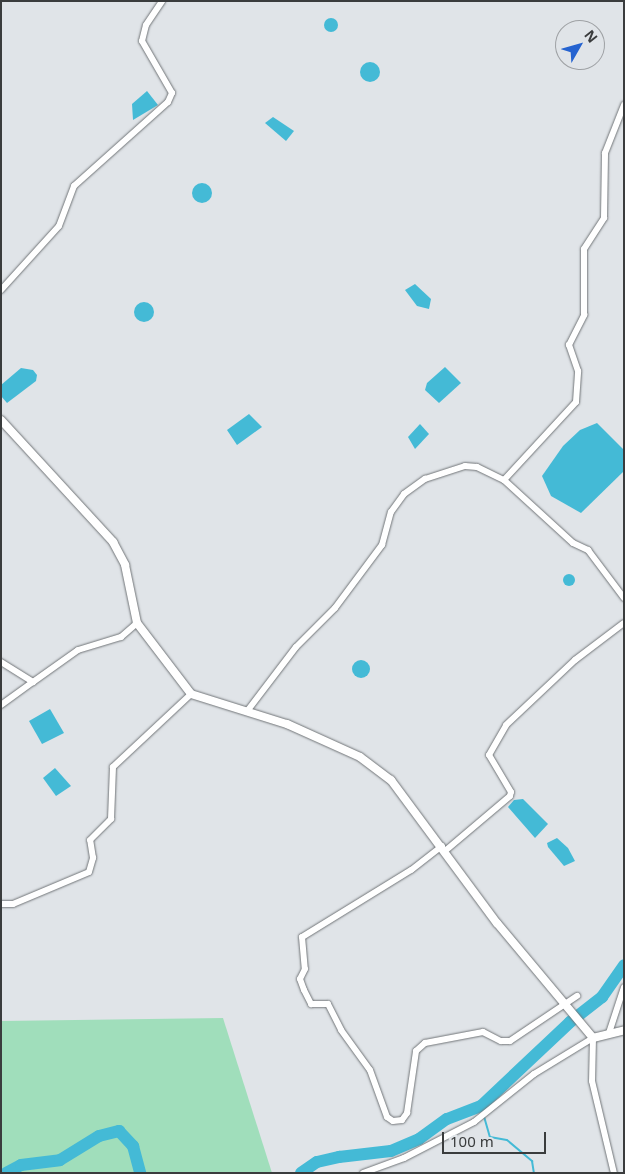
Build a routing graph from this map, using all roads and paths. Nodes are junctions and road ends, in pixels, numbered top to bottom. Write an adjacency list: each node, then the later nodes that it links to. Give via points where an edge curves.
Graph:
1 (162, 1): 3 (street, via 146,26 142,40 172,93 168,102 74,186 59,226)
2 (624, 105): 5 (street, via 605,153 604,218 584,249 584,315 569,345 578,371 579,394 558,423)
3 (1, 290)
4 (1, 420): 7 (street, via 113,542 125,565)
5 (504, 480): 6 (street, via 573,543 588,550); 13 (street, via 477,467 465,466 425,479 404,494 391,512 382,545 335,608 296,647)
6 (624, 598)
7 (137, 623): 10 (street, via 121,637 78,650); 11 (street)
8 (624, 623): 14 (street, via 575,660 506,725 489,755 511,792 510,796)
9 (1, 662): 10 (street)
10 (33, 682): 12 (street)
11 (191, 694): 13 (street); 15 (street, via 113,767 111,819 90,840 93,858 89,872 13,904)
12 (1, 705)
13 (248, 710): 14 (street, via 360,757 391,780)
14 (443, 848): 18 (street, via 497,923); 18 (street, via 302,937 305,968 300,979 304,990 311,1004 328,1004 341,1030 370,1070 387,1117 393,1121 402,1120 407,1114 416,1051 425,1043 483,1032 501,1041 510,1041)
15 (1, 904)
16 (624, 987): 20 (street)
17 (577, 996): 18 (street)
18 (569, 1009): 21 (street)
19 (624, 1030): 20 (street)
20 (608, 1033): 21 (street)
21 (593, 1038): 22 (street, via 534,1074 474,1122 404,1158); 23 (street, via 592,1081)
22 (363, 1173)
23 (614, 1173)

